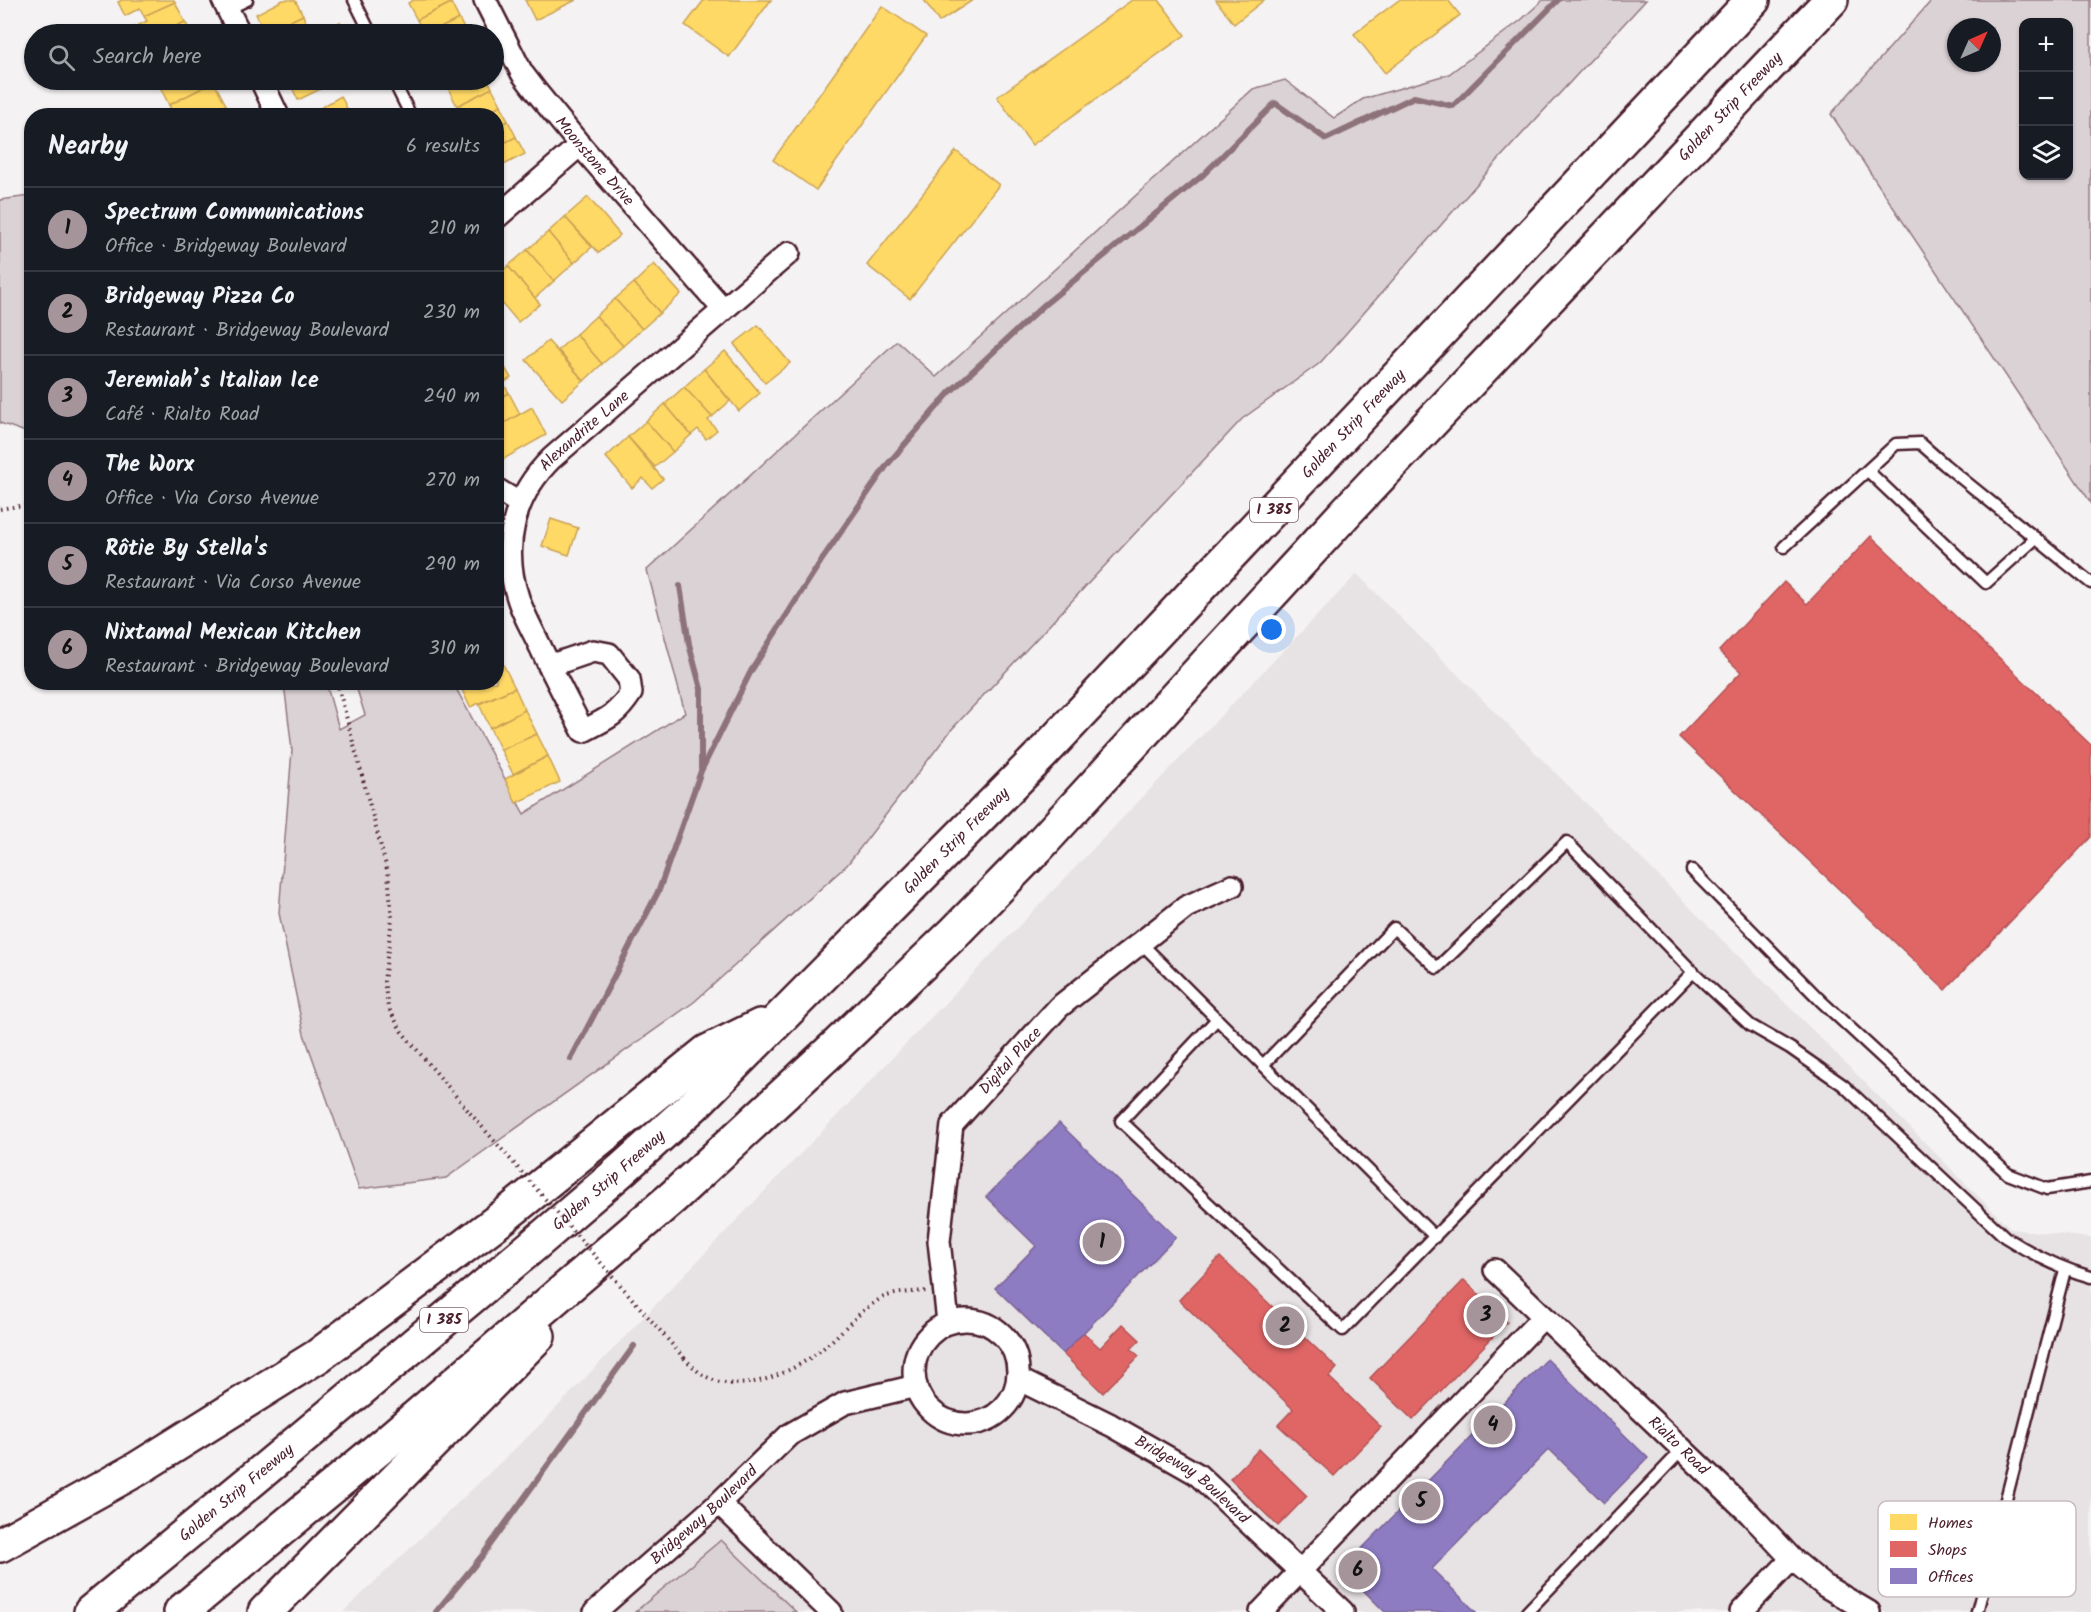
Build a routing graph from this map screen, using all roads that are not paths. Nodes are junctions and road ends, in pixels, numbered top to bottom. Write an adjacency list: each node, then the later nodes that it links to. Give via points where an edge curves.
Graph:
1 (247, 0): 6 (lane)
2 (354, 0): 8 (lane)
3 (485, 0): 9 (street, Moonstone Drive)
4 (1754, 0): 30 (highway, Golden Strip Freeway / I 385, via 1043,753)
5 (1831, 0): 34 (highway, Golden Strip Freeway, via 1348,510 1028,856 837,1046)
6 (225, 5): 7 (street)
7 (235, 24)
8 (366, 24)
9 (497, 24)
10 (504, 37): 15 (street, Moonstone Drive, via 522,73)
11 (266, 90): 13 (street)
12 (398, 90): 14 (lane)
13 (274, 108)
14 (407, 108)
15 (580, 145): 16 (street); 18 (street, Moonstone Drive)
16 (504, 211)
17 (789, 253): 18 (street, Alexandrite Lane)
18 (723, 309): 21 (street, Alexandrite Lane, via 552,458)
19 (1868, 471): 22 (lane, via 1896,444 1920,443); 22 (lane, via 1986,583); 23 (lane)
20 (504, 494): 21 (street)
21 (519, 503): 25 (street, Alexandrite Lane, via 511,562 518,598)
22 (2036, 538): 24 (lane)
23 (1784, 547)
24 (2091, 583)
25 (549, 666)
26 (1692, 870): 33 (lane, via 1821,1001 2008,1174 2047,1190)
27 (1232, 885): 28 (street, Digital Place, via 1186,907)
28 (1141, 943): 31 (lane); 40 (street, Digital Place, via 1059,1007 952,1125 939,1241)
29 (1694, 972): 32 (lane, via 1567,842 1437,968 1394,928); 35 (lane); 37 (lane, via 1750,1025 1843,1085 2005,1237)
30 (786, 1013): 46 (highway, via 706,1052 503,1217 318,1356 137,1470); 50 (highway, Golden Strip Freeway / I 385, via 620,1172)
31 (1217, 1019): 32 (lane); 35 (lane, via 1121,1121 1343,1330)
32 (1263, 1065): 35 (lane)
33 (2091, 1182)
34 (673, 1197): 51 (highway, Golden Strip Freeway); 52 (highway)
35 (1435, 1237)
36 (1495, 1270): 39 (street, Rialto Road)
37 (2065, 1270): 38 (lane); 44 (lane)
38 (2091, 1277)
39 (1544, 1317): 43 (street, Rialto Road); 48 (street)
40 (948, 1323): 41 (street, via 966,1319 999,1331 1011,1344 1018,1361); 42 (street, via 923,1341 916,1355)
41 (1018, 1378): 42 (street, via 1013,1396 1003,1410 988,1420 971,1424 953,1423 936,1415 924,1403); 48 (street, Bridgeway Boulevard, via 1197,1474)
42 (916, 1386): 45 (street, Bridgeway Boulevard, via 845,1403 789,1435)
43 (1682, 1450): 47 (street, Rialto Road); 57 (lane)
44 (2006, 1501)
45 (720, 1503): 53 (street, Bridgeway Boulevard); 54 (street)
46 (0, 1545)
47 (1792, 1559): 58 (street); 59 (street, Rialto Road, via 1825,1586)
48 (1300, 1571): 55 (street); 56 (street, Bridgeway Boulevard)
49 (1981, 1597): 60 (lane)
50 (91, 1612)
51 (181, 1612)
52 (266, 1612)
53 (595, 1612)
54 (831, 1612)
55 (1261, 1612)
56 (1343, 1612)
57 (1527, 1612)
58 (1741, 1612)
59 (1869, 1612)
60 (1977, 1612)

